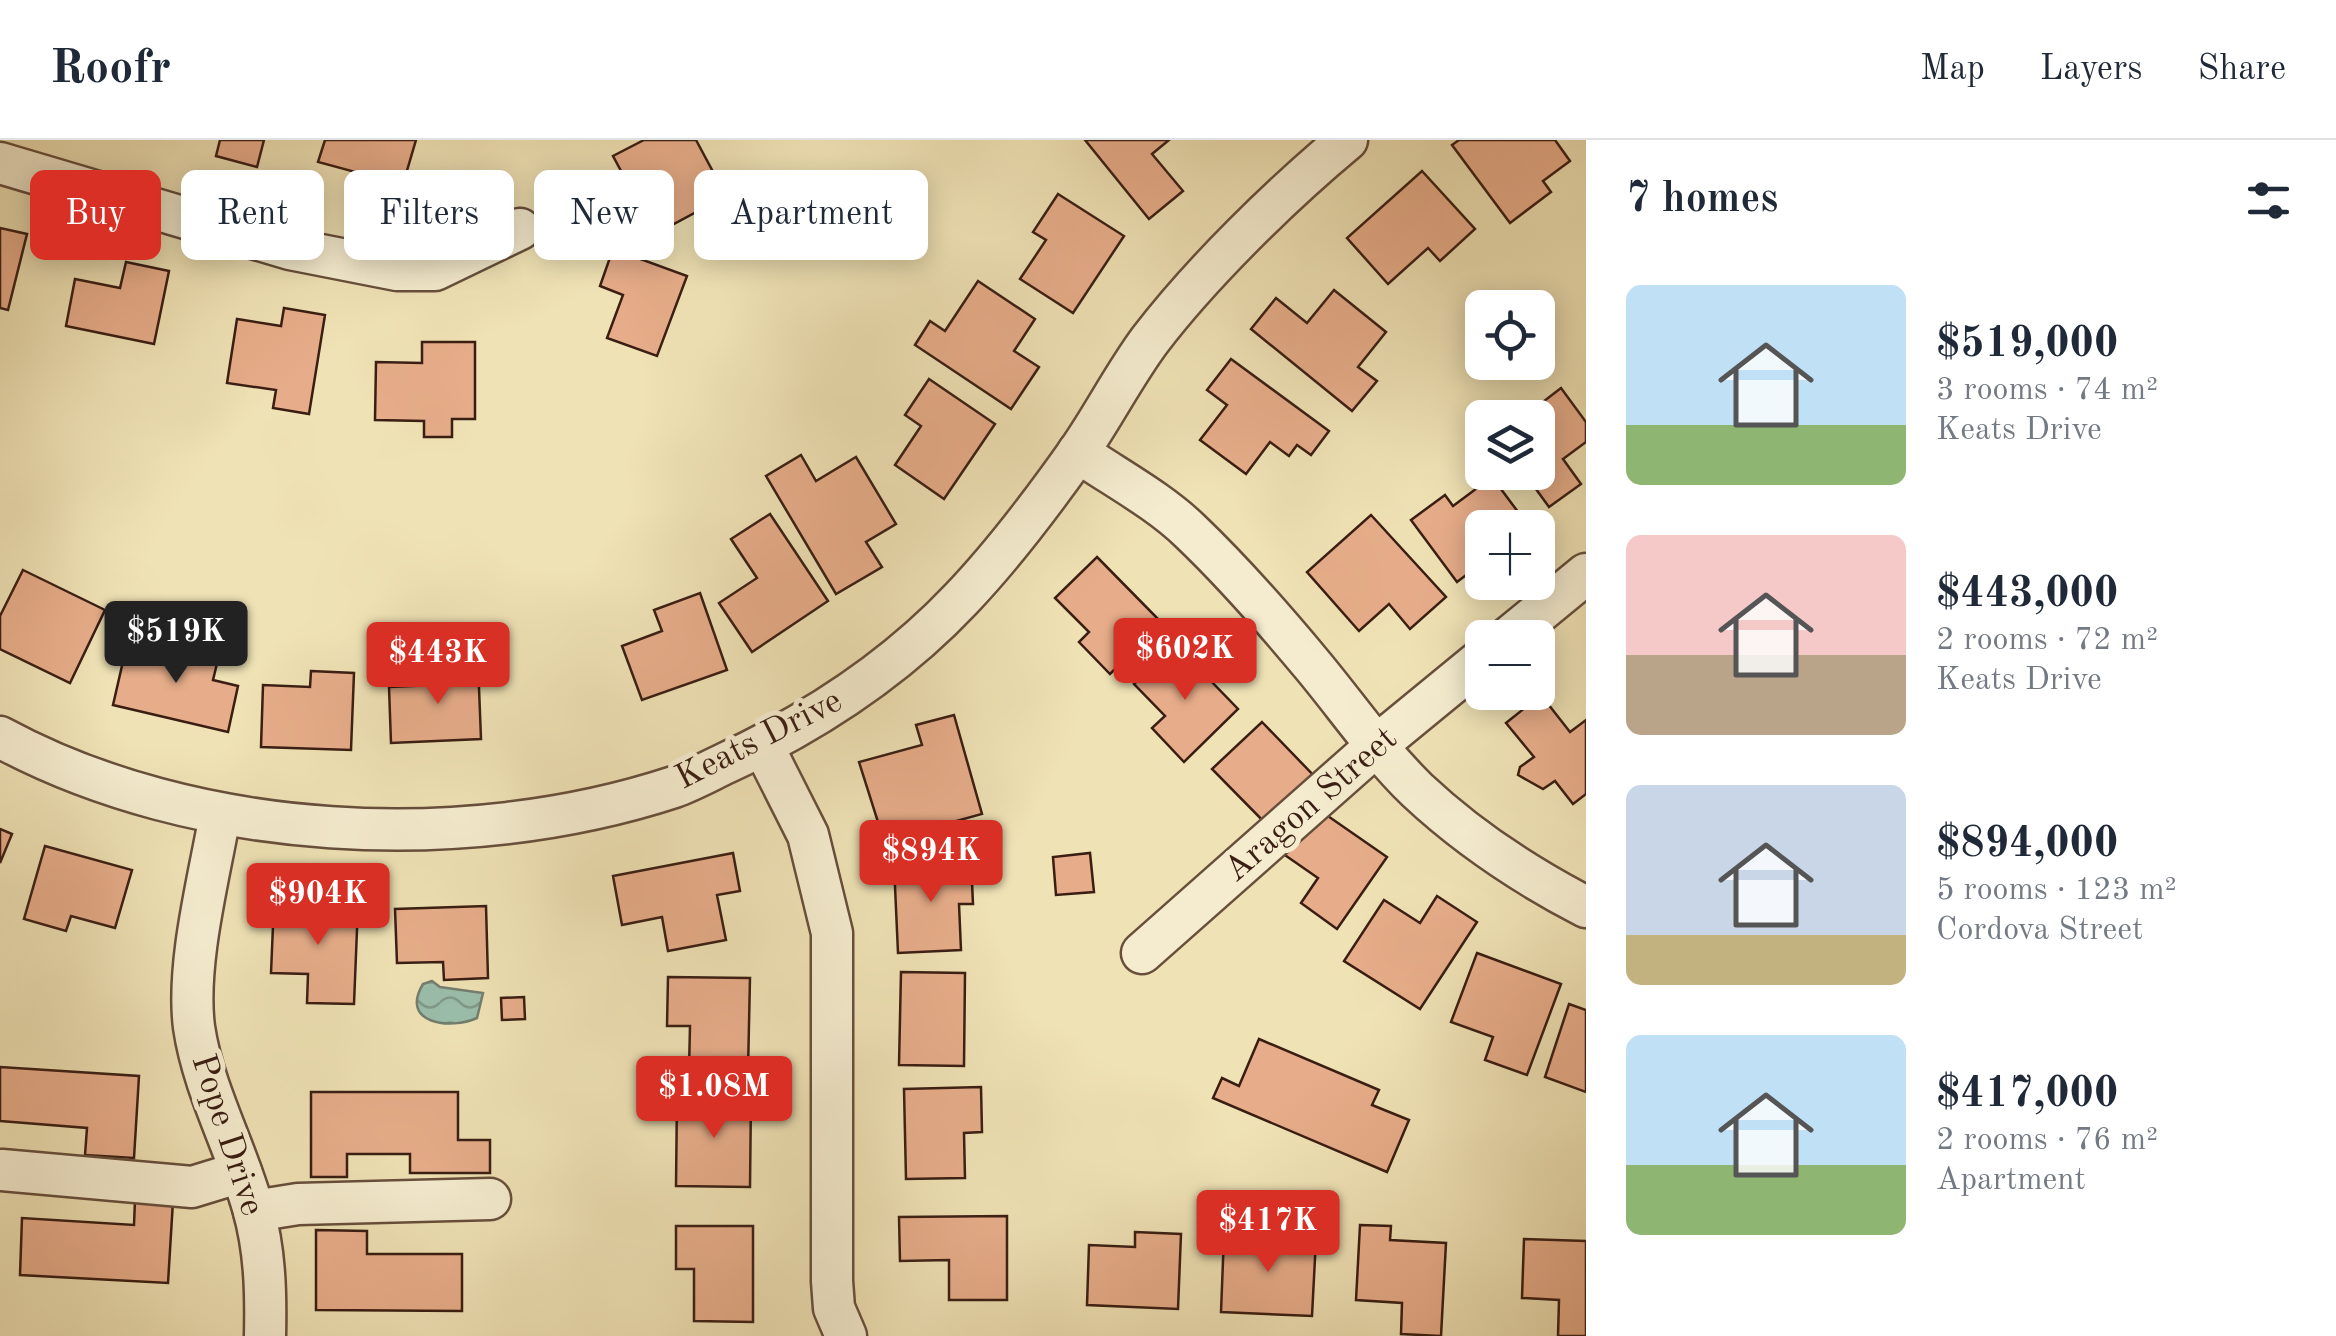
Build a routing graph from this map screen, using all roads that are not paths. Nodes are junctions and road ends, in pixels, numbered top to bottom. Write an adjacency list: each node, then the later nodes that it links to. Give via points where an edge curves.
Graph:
1 (1347, 140): 2 (street, Keats Drive)
2 (1304, 153): 5 (street, Keats Drive, via 1150,340)
3 (0, 164): 4 (street, via 290,250 397,270 436,270)
4 (520, 229)
5 (1078, 452): 10 (street, Keats Drive, via 990,568 923,638 860,687); 11 (street, via 1187,528 1290,638)
6 (1586, 574): 7 (street)
7 (1530, 620)
8 (1465, 673): 11 (street, Aragon Street)
9 (0, 738): 12 (street, Keats Drive, via 124,792)
10 (763, 746): 12 (street, Keats Drive, via 676,787 462,828 325,828); 20 (street, via 808,835 832,933 832,1281)
11 (1376, 746): 13 (street, via 1468,832); 14 (street, Aragon Street)
12 (220, 816): 16 (street, Pope Drive, via 194,981 194,1024)
13 (1586, 907)
14 (1142, 953)
15 (2, 1170): 16 (street, via 192,1187)
16 (241, 1172): 18 (street, Pope Drive)
17 (490, 1199): 18 (street)
18 (254, 1211): 19 (street, Pope Drive, via 266,1274)
19 (265, 1336)
20 (846, 1336)

